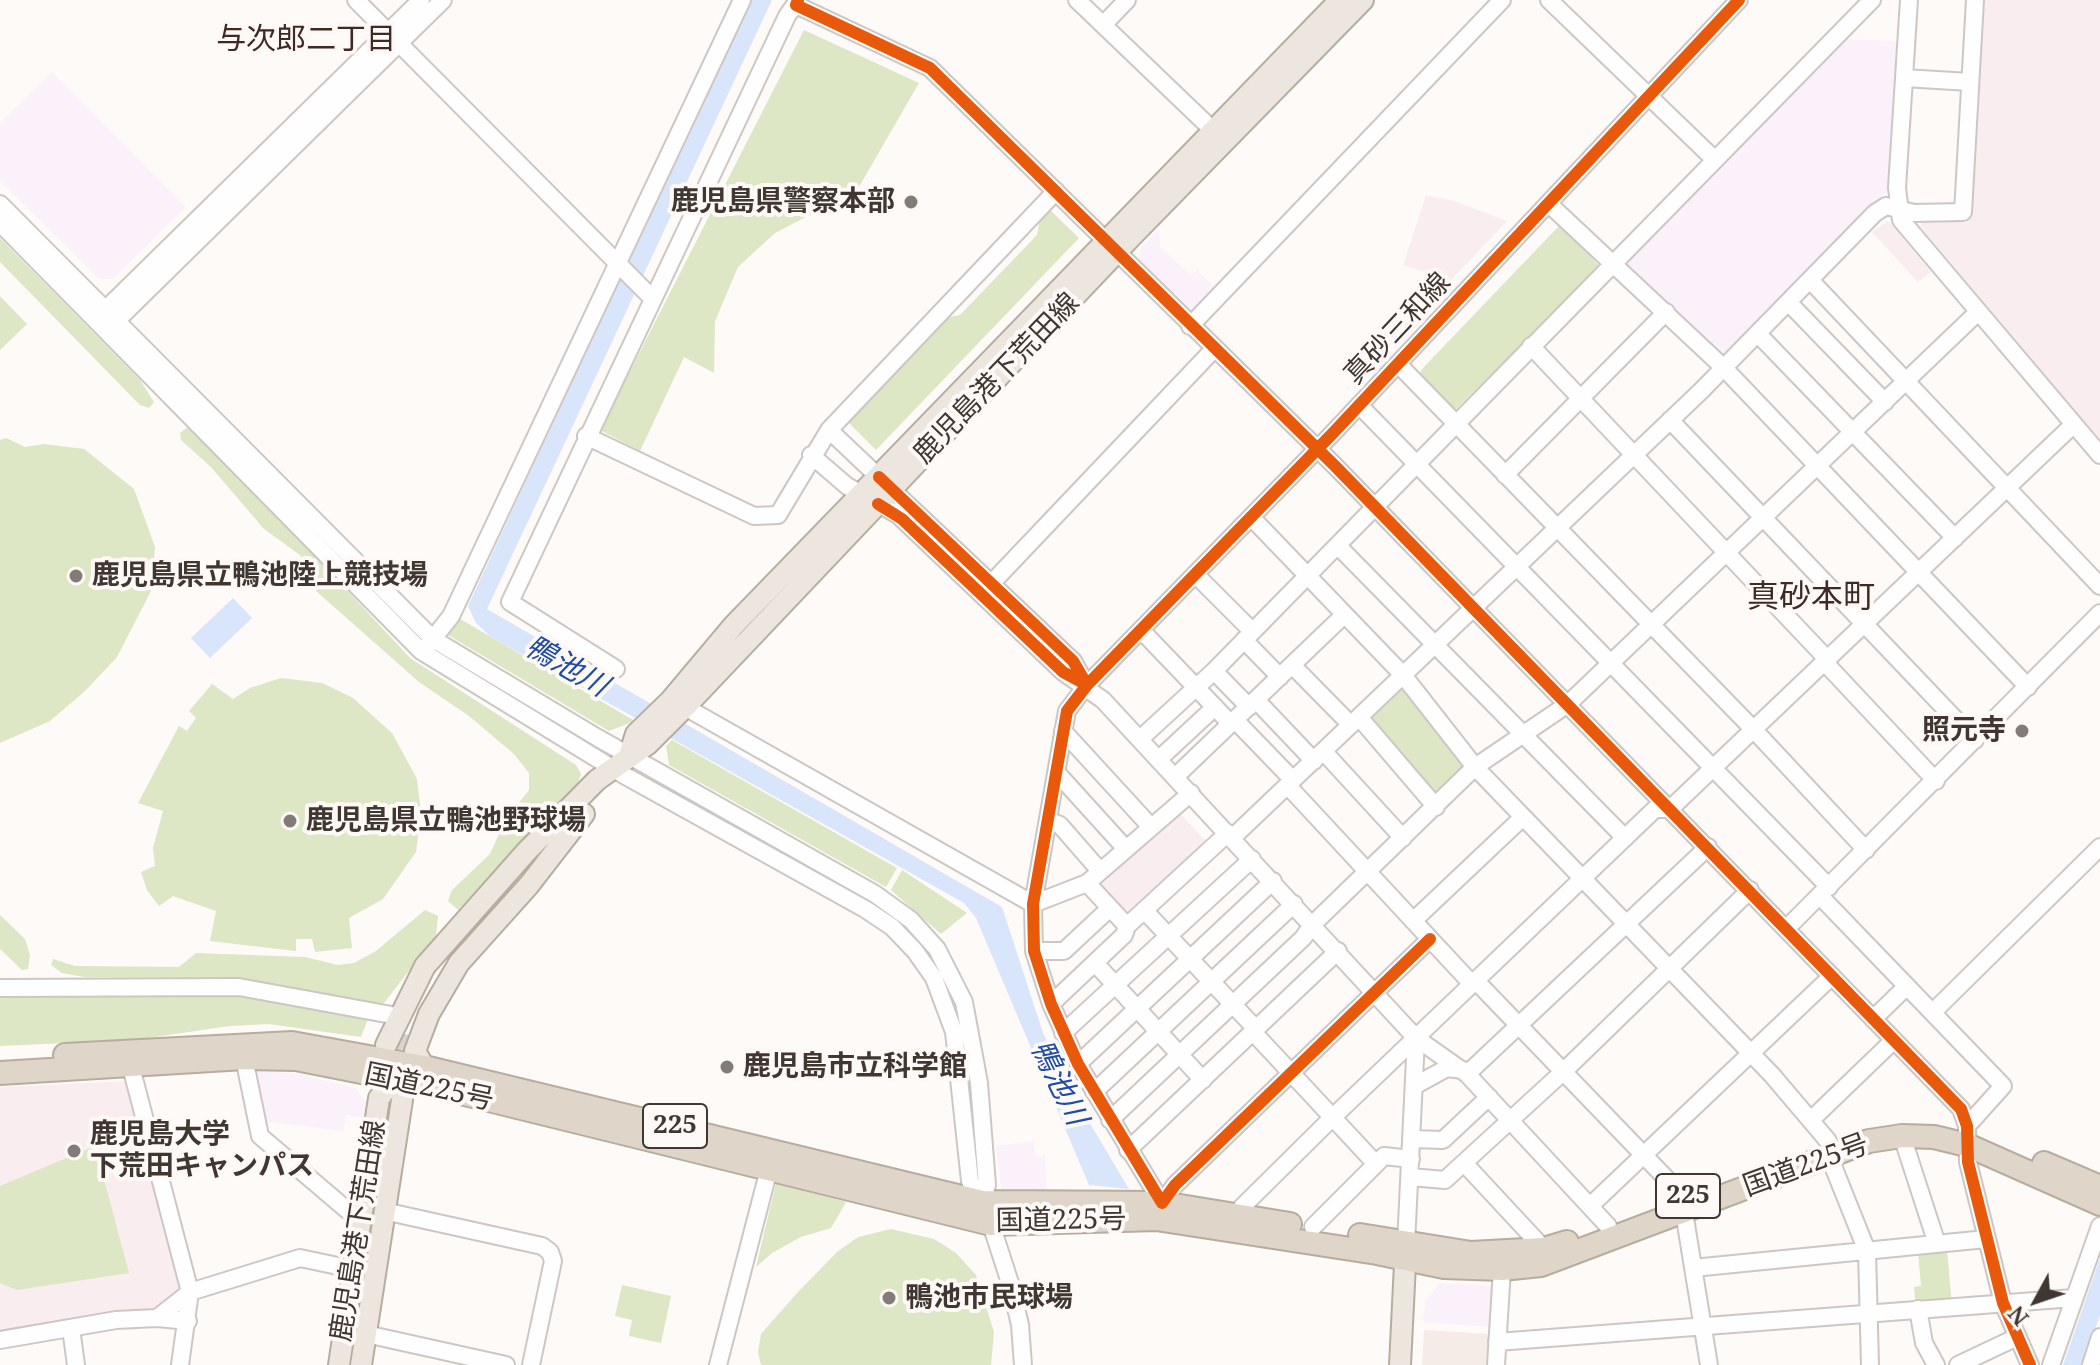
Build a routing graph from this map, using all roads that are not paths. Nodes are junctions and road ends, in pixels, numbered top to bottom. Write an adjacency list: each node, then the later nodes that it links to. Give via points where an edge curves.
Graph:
1 (356, 0): 17 (street)
2 (421, 0): 17 (street)
3 (443, 0): 17 (street)
4 (742, 0): 30 (street)
5 (1077, 0): 16 (street)
6 (1127, 0): 16 (street)
7 (1340, 0): 21 (main road, 鹿児島港下荒田線)
8 (1363, 0): 21 (main road, 鹿児島港下荒田線)
9 (1502, 0): 37 (street)
10 (1550, 0): 20 (street)
11 (1739, 0): 20 (street, 真砂三和線)
12 (1872, 0): 22 (street)
13 (1909, 0): 18 (street)
14 (1975, 0): 19 (street)
15 (797, 2): 23 (street, via 930,68); 32 (street)
16 (1103, 25): 21 (street)
17 (393, 38): 30 (street); 36 (street)
18 (1904, 78): 19 (street); 26 (street)
19 (1970, 82): 26 (street, via 1963,212)
20 (1650, 97): 22 (street); 25 (street, 真砂三和線)
21 (1219, 136): 28 (main road, 鹿児島港下荒田線)
22 (1714, 159): 29 (street)
23 (1056, 191): 28 (street); 50 (street)
24 (0, 204): 36 (street)
25 (1549, 204): 29 (street); 41 (street, 真砂三和線)
26 (1898, 210): 31 (street, via 1886,206 1875,213); 35 (street, via 1907,228)
27 (0, 223): 36 (street)
28 (1111, 247): 37 (street); 61 (main road, 鹿児島港下荒田線)
29 (1613, 262): 34 (street); 39 (street)
30 (619, 266): 32 (street); 83 (street, via 451,616)
31 (1810, 280): 33 (street); 43 (street)
32 (649, 295): 52 (street)
33 (1788, 302): 38 (street); 45 (street)
34 (1666, 312): 42 (street); 44 (street)
35 (1978, 312): 43 (street); 49 (street)
36 (106, 321): 83 (street)
37 (1190, 326): 40 (street)
38 (1758, 334): 42 (street); 51 (street)
39 (1531, 346): 44 (street); 48 (street)
40 (1214, 349): 53 (street); 74 (street)
41 (1398, 364): 46 (street, 真砂三和線); 48 (street)
42 (1724, 368): 47 (street); 58 (street)
43 (1907, 381): 45 (street); 60 (street)
44 (1580, 398): 55 (street); 59 (street)
45 (1885, 402): 51 (street)
46 (1359, 405): 53 (street, 真砂三和線); 57 (street)
47 (1670, 420): 55 (street); 64 (street)
48 (1456, 424): 57 (street); 59 (street)
49 (2074, 424): 56 (street); 60 (street)
50 (829, 430): 54 (street); 61 (street)
51 (1852, 433): 58 (street); 66 (street)
52 (586, 436): 54 (street, via 760,518 782,510); 86 (street, via 510,602)
53 (1317, 449): 62 (street); 63 (street, 真砂三和線)
54 (811, 455): 61 (street, via 847,486)
55 (1634, 455): 65 (street); 68 (street)
56 (2100, 455)
57 (1417, 463): 62 (street); 69 (street)
58 (1816, 466): 64 (street); 70 (street)
59 (1505, 475): 65 (street)
60 (2007, 488): 66 (street); 73 (street)
61 (878, 491): 74 (street, via 898,515); 94 (main road, 鹿児島港下荒田線)
62 (1375, 507): 67 (street); 75 (street)
63 (1251, 517): 71 (street, 真砂三和線); 72 (street)
64 (1763, 518): 68 (street); 78 (street)
65 (1557, 528): 69 (street); 79 (street)
66 (1955, 538): 70 (street)
67 (1338, 546): 72 (street); 82 (street)
68 (1727, 553): 79 (street); 84 (street)
69 (1517, 565): 75 (street); 85 (street)
70 (1918, 573): 78 (street); 92 (street)
71 (1195, 574): 80 (street, 真砂三和線); 81 (street)
72 (1307, 577): 77 (street); 81 (street)
73 (2100, 586)
74 (987, 588): 90 (street, via 1063,672)
75 (1472, 608): 82 (street); 95 (street)
76 (2100, 613): 92 (street)
77 (1344, 615): 88 (street); 89 (street)
78 (1864, 624): 84 (street); 103 (street)
79 (1651, 625): 85 (street); 99 (street)
80 (1141, 630): 90 (street, 真砂三和線); 91 (street)
81 (1248, 636): 87 (street); 88 (street)
82 (1435, 644): 89 (street); 101 (street)
83 (427, 645): 106 (street)
84 (1827, 659): 99 (street); 111 (street)
85 (1613, 663): 95 (street); 108 (street)
86 (616, 669)
87 (1214, 671): 91 (street); 93 (street)
88 (1286, 671): 93 (street); 97 (street)
89 (1403, 675): 97 (street); 107 (street)
90 (1087, 685): 100 (street, 真砂三和線, via 1067,711); 102 (street)
91 (1196, 687): 96 (street); 102 (street)
92 (2028, 687): 103 (street)
93 (1253, 703): 98 (street); 104 (street)
94 (678, 704): 106 (main road, 鹿児島港下荒田線); 137 (street)
95 (1568, 704): 101 (street); 115 (street)
96 (1215, 707): 98 (street); 105 (street)
97 (1355, 721): 104 (street); 114 (street)
98 (1233, 722): 110 (street); 112 (street)
99 (1754, 730): 108 (street); 127 (street)
100 (1063, 731): 109 (street, 真砂三和線); 119 (street)
101 (1523, 736): 107 (street); 123 (street)
102 (1140, 739): 105 (street)
103 (1975, 740): 111 (street)
104 (1319, 757): 112 (street); 122 (street)
105 (1159, 759): 110 (street)
106 (622, 763): 116 (main road, 鹿児島港下荒田線); 120 (main road, 鹿児島港下荒田線, via 597,780); 202 (street, via 865,909 915,951 934,978 954,1032 970,1181)
107 (1475, 767): 114 (street); 117 (street)
108 (1714, 767): 115 (street); 136 (street)
109 (1058, 774): 118 (street, 真砂三和線); 126 (street)
110 (1175, 777): 113 (street)
111 (1936, 781): 127 (street)
112 (1291, 783): 121 (street); 130 (street)
113 (1191, 793): 119 (street); 121 (street)
114 (1436, 807): 122 (street)
115 (1670, 809): 123 (street, via 1655,809); 124 (street)
116 (584, 814): 133 (main road, 鹿児島港下荒田線); 175 (main road, 鹿児島港下荒田線, via 459,963)
117 (1523, 817): 131 (street); 141 (street)
118 (1050, 821): 129 (street, via 1060,825); 137 (street, 真砂三和線)
119 (1151, 827): 126 (street)
120 (553, 828): 133 (main road, 鹿児島港下荒田線); 175 (main road, 鹿児島港下荒田線, via 432,956)
121 (1230, 835): 128 (street); 140 (street)
122 (1403, 838): 130 (street)
123 (1625, 838): 131 (street)
124 (1708, 847): 135 (street); 143 (street)
125 (2100, 847): 163 (street)
126 (1126, 849): 129 (street)
127 (1866, 850): 136 (street)
128 (1252, 859): 132 (street); 146 (street)
129 (1100, 871): 134 (street)
130 (1369, 871): 141 (street); 142 (street)
131 (1582, 878): 143 (street); 155 (street)
132 (1273, 881): 138 (street); 150 (street)
133 (513, 883): 175 (main road, 鹿児島港下荒田線, via 435,975)
134 (1087, 883): 137 (street); 139 (street)
135 (1750, 890): 145 (street); 152 (street)
136 (1824, 891): 145 (street); 157 (street)
137 (1033, 904): 148 (street, 真砂三和線)
138 (1294, 904): 142 (street); 154 (street)
139 (1110, 908): 144 (street); 148 (street, via 1064,951)
140 (1144, 910): 144 (street); 146 (street)
141 (1413, 921): 147 (street)
142 (1313, 924): 149 (street); 161 (street)
143 (1627, 925): 152 (street); 165 (street)
144 (1127, 926): 151 (street)
145 (1786, 929): 153 (street)
146 (1168, 935): 150 (street); 156 (street)
147 (1430, 939): 155 (street); 159 (street)
148 (1034, 951): 160 (street, 真砂三和線)
149 (1338, 951): 159 (street); 166 (street)
150 (1190, 959): 154 (street); 162 (street)
151 (1095, 963): 156 (street); 160 (street)
152 (1670, 969): 172 (street); 178 (street)
153 (1832, 976): 164 (street); 172 (street)
154 (1212, 981): 161 (street); 167 (street)
155 (1474, 983): 165 (street); 169 (street)
156 (1115, 985): 162 (street); 168 (street)
157 (1907, 986): 163 (street); 164 (street)
158 (0, 988): 175 (street, via 239,987)
159 (1376, 992): 169 (street); 181 (street)
160 (1051, 1004): 168 (street, 真砂三和線)
161 (1233, 1004): 166 (street); 171 (street)
162 (1137, 1009): 167 (street); 176 (street)
163 (1933, 1012): 190 (street, via 2003,1086)
164 (1873, 1019): 170 (street)
165 (1519, 1025): 178 (street); 179 (street)
166 (1255, 1030): 181 (street); 182 (street)
167 (1159, 1032): 171 (street); 184 (street)
168 (1063, 1033): 176 (street, 真砂三和線)
169 (1416, 1038): 179 (street); 183 (street); 186 (street)
170 (1894, 1040): 187 (street); 190 (street, via 1961,1109)
171 (1180, 1054): 182 (street); 188 (street)
172 (1751, 1054): 187 (street); 195 (street)
173 (244, 1058): 175 (highway, 国道225号 / 225); 177 (highway, 国道225号 / 225); 209 (street, via 260,1136)
174 (0, 1059): 175 (highway, 国道225号 / 225, via 292,1043)
175 (399, 1062): 199 (highway, 国道225号 / 225); 202 (highway, 国道225号 / 225); 204 (main road, 鹿児島港下荒田線); 209 (main road, 鹿児島港下荒田線, via 379,1098)
176 (1078, 1064): 184 (street, 真砂三和線)
177 (131, 1067): 180 (highway, 国道225号 / 225); 222 (street)
178 (1564, 1071): 189 (street); 195 (street)
179 (1466, 1072): 183 (street, via 1447,1068); 185 (street)
180 (0, 1073)
181 (1291, 1073): 186 (street); 203 (street)
182 (1203, 1080): 194 (street)
183 (1416, 1085): 192 (street)
184 (1094, 1092): 188 (street, 真砂三和線)
185 (1489, 1097): 189 (street); 192 (street, via 1443,1140)
186 (1333, 1117): 198 (street); 208 (street)
187 (1812, 1119): 193 (street)
188 (1110, 1120): 194 (street, 真砂三和線)
189 (1510, 1120): 197 (street); 207 (street)
190 (1967, 1133): 191 (highway, 国道225号 / 225); 193 (highway, 国道225号 / 225, via 1934,1123 1892,1124); 201 (highway, 国道225号 / 225); 205 (highway, 国道225号 / 225); 214 (street)
191 (1902, 1136): 193 (highway, 国道225号 / 225); 215 (street)
192 (1412, 1139): 196 (street)
193 (1828, 1148): 206 (highway, 国道225号 / 225); 217 (street)
194 (1128, 1150): 203 (street, 真砂三和線)
195 (1644, 1155): 206 (street); 207 (street)
196 (1411, 1159): 198 (street, via 1384,1156); 200 (street)
197 (1464, 1163): 200 (street, via 1445,1180); 216 (street)
198 (1376, 1164): 213 (street)
199 (769, 1169): 210 (highway, 国道225号 / 225); 243 (street)
200 (1410, 1177): 218 (street)
201 (2100, 1187)
202 (982, 1202): 203 (highway, 国道225号 / 225); 210 (street)
203 (1162, 1203): 208 (highway, 国道225号 / 225)
204 (380, 1204): 231 (main road, 鹿児島港下荒田線); 239 (main road, 鹿児島港下荒田線); 242 (street, via 550,1252 553,1261)
205 (2100, 1204)
206 (1684, 1205): 211 (highway, 国道225号 / 225); 219 (street); 221 (highway, 国道225号 / 225, via 1576,1254)
207 (1590, 1206): 211 (street)
208 (1240, 1214): 213 (highway, 国道225号 / 225)
209 (360, 1221): 220 (main road, 鹿児島港下荒田線)
210 (991, 1224): 218 (highway, 国道225号 / 225, via 1156,1219); 244 (street, via 1020,1325)
211 (1608, 1226): 216 (highway, 国道225号 / 225)
212 (2100, 1226): 223 (street)
213 (1313, 1227): 218 (highway, 国道225号 / 225)
214 (1986, 1239): 215 (street); 224 (street)
215 (1937, 1244): 217 (street)
216 (1544, 1249): 218 (highway, 国道225号 / 225)
217 (1867, 1251): 219 (street); 226 (street)
218 (1406, 1253): 221 (highway, 国道225号 / 225); 245 (main road)
219 (1693, 1268): 229 (street)
220 (352, 1269): 222 (street, via 300,1258); 238 (main road, 鹿児島港下荒田線)
221 (1502, 1269): 235 (street)
222 (190, 1292): 227 (street); 228 (street)
223 (2074, 1298): 224 (street); 252 (street)
224 (2003, 1303): 225 (street); 233 (street)
225 (1918, 1309): 226 (street); 249 (street, via 1924,1343)
226 (1869, 1313): 229 (street); 248 (street)
227 (157, 1318): 228 (street); 230 (street)
228 (188, 1321): 237 (street)
229 (1703, 1327): 235 (street); 247 (street)
230 (71, 1328): 234 (street); 236 (street)
231 (366, 1334): 240 (main road, 鹿児島港下荒田線); 241 (street)
232 (2100, 1337): 253 (street)
233 (2015, 1338): 250 (street); 251 (street)
234 (0, 1340)
235 (1497, 1342): 246 (street)
236 (76, 1365)
237 (180, 1365)
238 (339, 1365)
239 (351, 1365)
240 (361, 1365)
241 (506, 1365)
242 (531, 1365)
243 (718, 1365)
244 (1023, 1365)
245 (1400, 1365)
246 (1496, 1365)
247 (1709, 1365)
248 (1870, 1365)
249 (1936, 1365)
250 (1958, 1365)
251 (2030, 1365)
252 (2051, 1365)
253 (2091, 1365)

